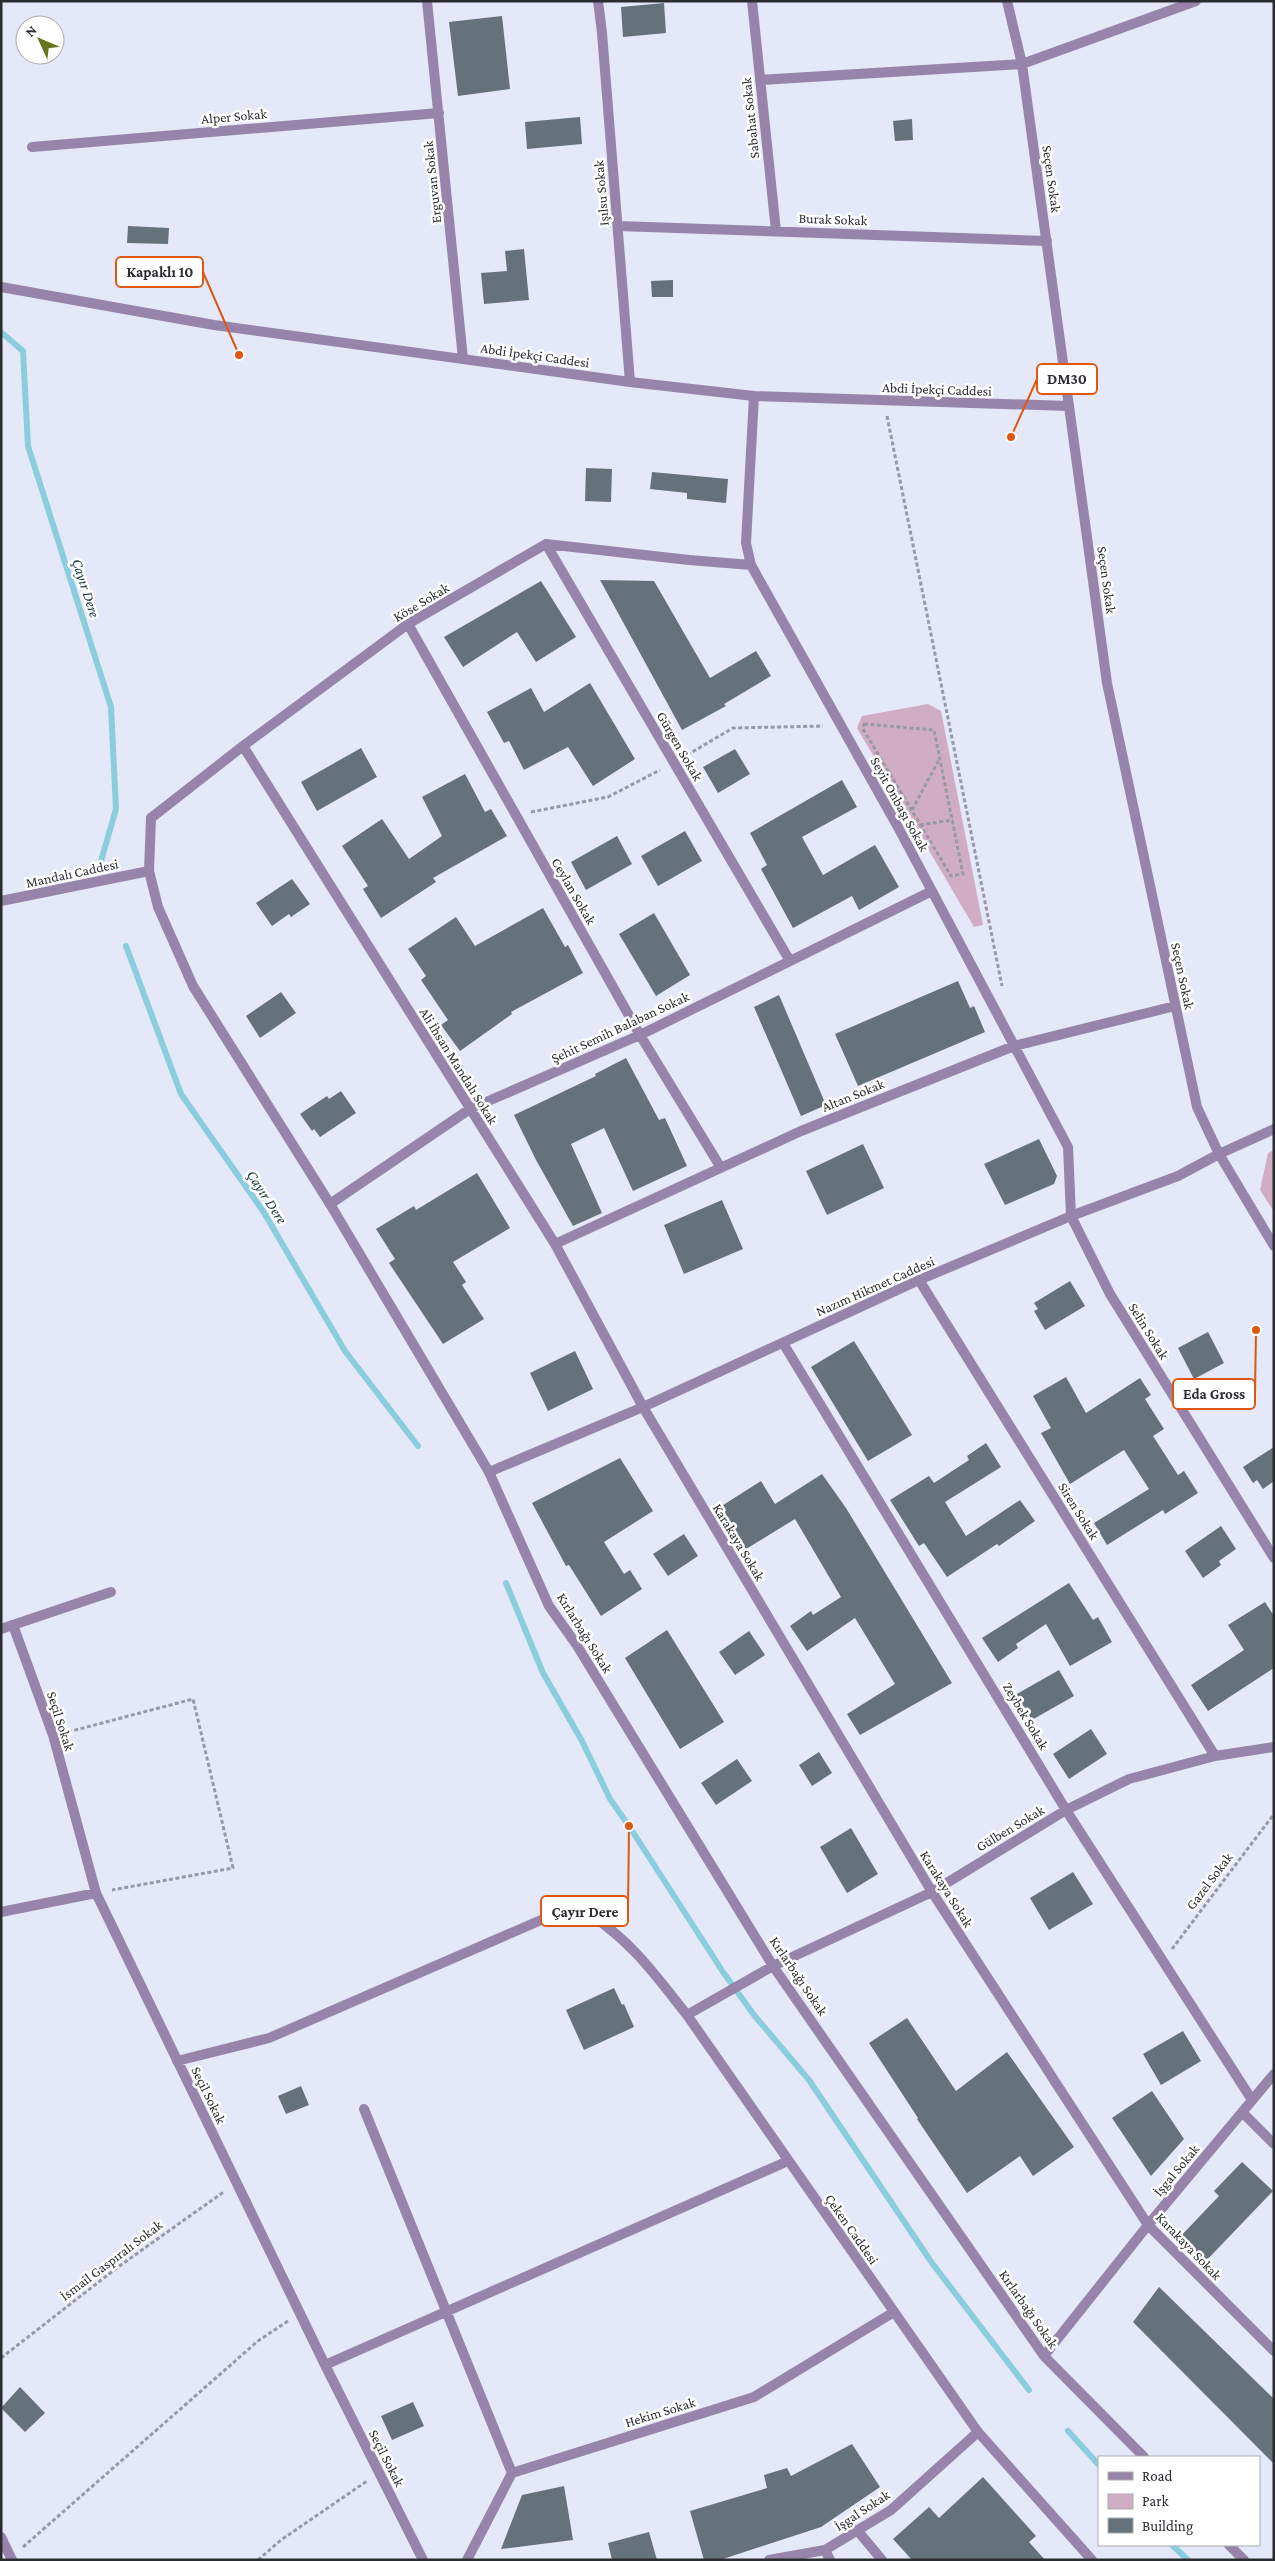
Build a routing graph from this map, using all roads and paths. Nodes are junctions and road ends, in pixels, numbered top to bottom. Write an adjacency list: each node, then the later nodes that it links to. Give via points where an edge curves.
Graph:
1 (427, 1): 8 (street, Erguvan Sokak)
2 (598, 1): 10 (street, Işılsu Sokak)
3 (752, 1): 7 (street, Sabahat Sokak)
4 (1007, 1): 6 (street, Seçen Sokak)
5 (1196, 1): 6 (street)
6 (1022, 64): 7 (street); 12 (street, Seçen Sokak)
7 (760, 80): 11 (street, Sabahat Sokak)
8 (438, 113): 9 (street, Alper Sokak); 14 (street, Erguvan Sokak)
9 (32, 147)
10 (618, 226): 11 (street, Burak Sokak); 15 (street, Işılsu Sokak)
11 (776, 231): 12 (street, Burak Sokak)
12 (1047, 241): 18 (street, Seçen Sokak)
13 (1, 287): 14 (street, Abdi İpekçi Caddesi, via 214,325)
14 (463, 359): 15 (street, Abdi İpekçi Caddesi)
15 (630, 382): 16 (street, Abdi İpekçi Caddesi)
16 (754, 396): 17 (street, Abdi İpekçi Caddesi); 20 (street, Seyit Onbaşı Sokak, via 746,543)
17 (884, 402): 18 (street, Abdi İpekçi Caddesi); 32 (path)
18 (1069, 406): 33 (street, Seçen Sokak, via 1106,683)
19 (546, 544): 20 (street); 21 (street, Köse Sokak); 31 (street, Gürgen Sokak)
20 (752, 565): 29 (street, Seyit Onbaşı Sokak)
21 (408, 624): 22 (street, Köse Sokak); 34 (street, Ceylan Sokak)
22 (243, 746): 25 (street, Köse Sokak); 36 (street, Ali İhsan Mandalı Sokak)
23 (940, 758): 24 (path); 24 (path, via 934,730 864,724); 26 (path)
24 (912, 810): 27 (path)
25 (151, 818): 28 (street, Kırlarbağı Sokak)
26 (952, 820): 27 (path); 27 (path, via 963,874 950,876)
27 (920, 825)
28 (149, 871): 30 (street, Mandalı Caddesi); 40 (street, Kırlarbağı Sokak, via 158,907 193,986)
29 (932, 890): 31 (street, Şehit Semih Balaban Sokak); 35 (street, Seyit Onbaşı Sokak)
30 (1, 901)
31 (790, 961): 34 (street, Şehit Semih Balaban Sokak)
32 (1002, 987)
33 (1176, 1006): 35 (street, Altan Sokak); 38 (street, Seçen Sokak, via 1197,1107)
34 (640, 1035): 36 (street, Şehit Semih Balaban Sokak); 39 (street, Ceylan Sokak)
35 (1014, 1046): 39 (street, Altan Sokak, via 801,1130); 41 (street, Seyit Onbaşı Sokak, via 1068,1147)
36 (470, 1109): 40 (street, Şehit Semih Balaban Sokak); 42 (street, Ali İhsan Mandalı Sokak)
37 (1274, 1129): 38 (street, Nazım Hikmet Caddesi)
38 (1219, 1154): 41 (street, Nazım Hikmet Caddesi, via 1178,1176); 43 (street, Seçen Sokak)
39 (721, 1168): 42 (street, Altan Sokak)
40 (330, 1204): 47 (street, Kırlarbağı Sokak)
41 (1071, 1216): 44 (street, Nazım Hikmet Caddesi); 48 (street, Selin Sokak, via 1110,1294)
42 (554, 1244): 46 (street, Ali İhsan Mandalı Sokak)
43 (1274, 1246)
44 (919, 1280): 45 (street, Nazım Hikmet Caddesi); 54 (street, Siren Sokak)
45 (783, 1343): 46 (street, Nazım Hikmet Caddesi); 55 (street, Zeybek Sokak)
46 (643, 1407): 47 (street, Nazım Hikmet Caddesi); 57 (street, Karakaya Sokak)
47 (489, 1472): 61 (street, Kırlarbağı Sokak, via 549,1606 576,1644)
48 (1273, 1555)
49 (111, 1592): 50 (street)
50 (14, 1625): 51 (street); 52 (street, Seçil Sokak)
51 (1, 1629)
52 (53, 1736): 58 (street, Seçil Sokak); 58 (path, via 193,1699 233,1868)
53 (1274, 1747): 54 (street, Gülben Sokak)
54 (1215, 1756): 55 (street, Gülben Sokak, via 1129,1778)
55 (1066, 1810): 57 (street, Gülben Sokak); 60 (street, Zeybek Sokak)
56 (1274, 1814): 60 (path, Gazel Sokak)
57 (932, 1892): 61 (street, Gülben Sokak); 71 (street, Karakaya Sokak)
58 (96, 1893): 59 (street); 63 (street, Seçil Sokak)
59 (1, 1912)
60 (1163, 1961): 65 (street, Zeybek Sokak)
61 (773, 1966): 62 (street, Gülben Sokak); 76 (street, Kırlarbağı Sokak)
62 (687, 2015): 63 (street, Çeken Caddesi, via 639,1954 590,1915 576,1912 548,1917 269,2038); 69 (street, Çeken Caddesi)
63 (177, 2061): 70 (street, Seçil Sokak)
64 (1274, 2074): 65 (street, İşgal Sokak)
65 (1252, 2100): 67 (street, İşgal Sokak)
66 (364, 2109): 72 (street)
67 (1242, 2112): 68 (street); 71 (street, İşgal Sokak)
68 (1274, 2144)
69 (788, 2161): 72 (street); 73 (street, Çeken Caddesi)
70 (236, 2183): 74 (street, Seçil Sokak); 77 (path, İsmail Gaspıralı Sokak, via 118,2267)
71 (1148, 2225): 75 (street, Karakaya Sokak); 76 (street, İşgal Sokak)
72 (448, 2311): 78 (street); 82 (street)
73 (894, 2312): 79 (street, Çeken Caddesi); 82 (street, Hekim Sokak, via 754,2397)
74 (300, 2313): 78 (street, Seçil Sokak); 87 (path, via 258,2341)
75 (1274, 2351)
76 (1044, 2356): 80 (street, Kırlarbağı Sokak)
77 (1, 2358)
78 (325, 2365): 81 (street, Seçil Sokak)
79 (978, 2432): 83 (street, İşgal Sokak, via 891,2510); 94 (street, Çeken Caddesi)
80 (1143, 2456)
81 (379, 2473): 88 (path, via 281,2540); 89 (street, Seçil Sokak)
82 (512, 2473): 90 (street)
83 (858, 2530): 86 (street, İşgal Sokak); 93 (street)
84 (1, 2536): 87 (street)
85 (1230, 2546): 95 (street)
86 (825, 2550): 91 (street, İşgal Sokak); 92 (street)
87 (12, 2558)
88 (258, 2560)
89 (423, 2560)
90 (466, 2560)
91 (769, 2560)
92 (830, 2560)
93 (882, 2560)
94 (1092, 2560)
95 (1244, 2560)

